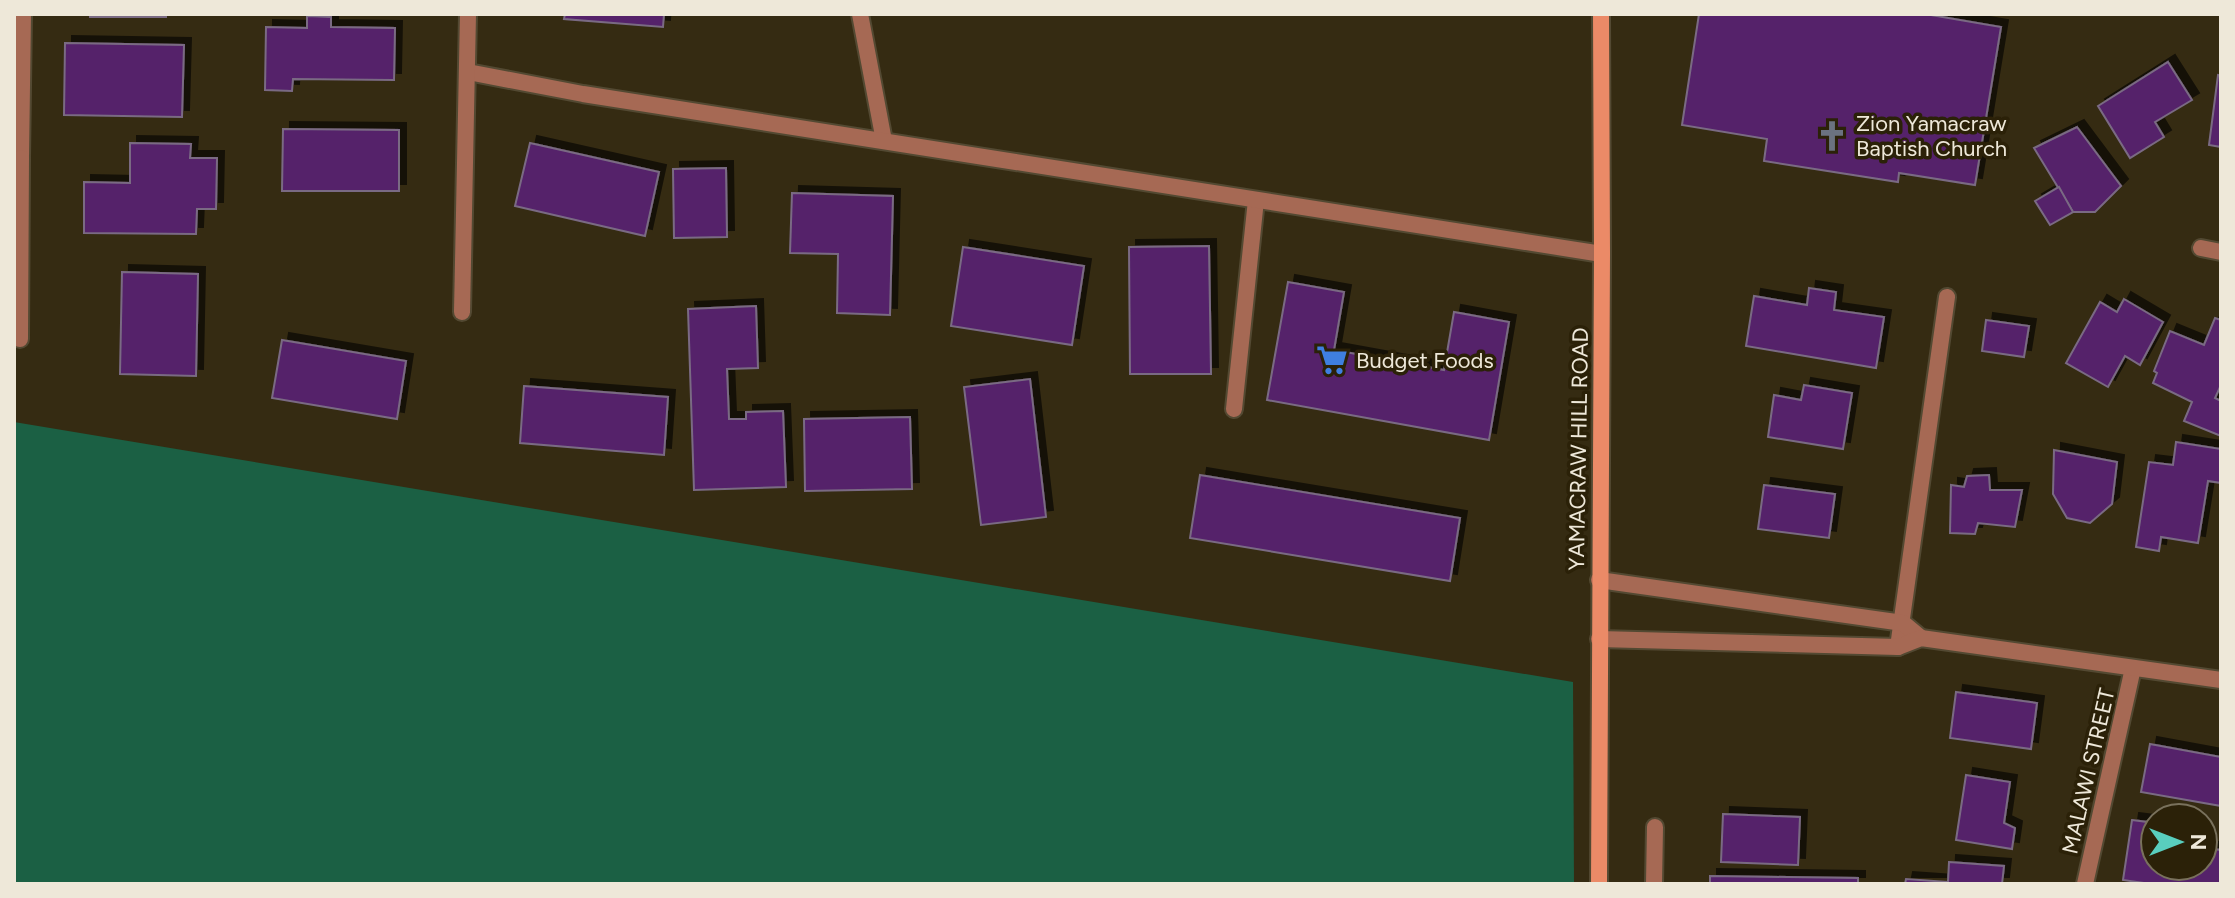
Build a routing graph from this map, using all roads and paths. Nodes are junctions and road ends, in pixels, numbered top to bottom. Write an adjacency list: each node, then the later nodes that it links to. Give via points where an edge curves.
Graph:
1 (23, 14): 7 (street)
2 (468, 14): 5 (street)
3 (860, 14): 6 (street)
4 (1601, 14): 11 (main road, YAMACRAW HILL ROAD)
5 (468, 72): 6 (street); 13 (street)
6 (884, 141): 8 (street)
7 (18, 157): 14 (street)
8 (1256, 200): 11 (street); 15 (street)
9 (2201, 248): 10 (street)
10 (2221, 252)
11 (1602, 254): 16 (main road, YAMACRAW HILL ROAD)
12 (1947, 297): 17 (street)
13 (462, 312)
14 (20, 339)
15 (1234, 409)
16 (1599, 580): 17 (street); 19 (main road, YAMACRAW HILL ROAD)
17 (1903, 623): 18 (street); 20 (street)
18 (1921, 638): 20 (street); 21 (street)
19 (1599, 639): 20 (street); 24 (main road, YAMACRAW HILL ROAD)
20 (1898, 647)
21 (2133, 668): 22 (street); 26 (street, MALAWI STREET)
22 (2221, 680)
23 (1655, 827): 25 (street)
24 (1599, 884)
25 (1654, 884)
26 (2085, 884)

